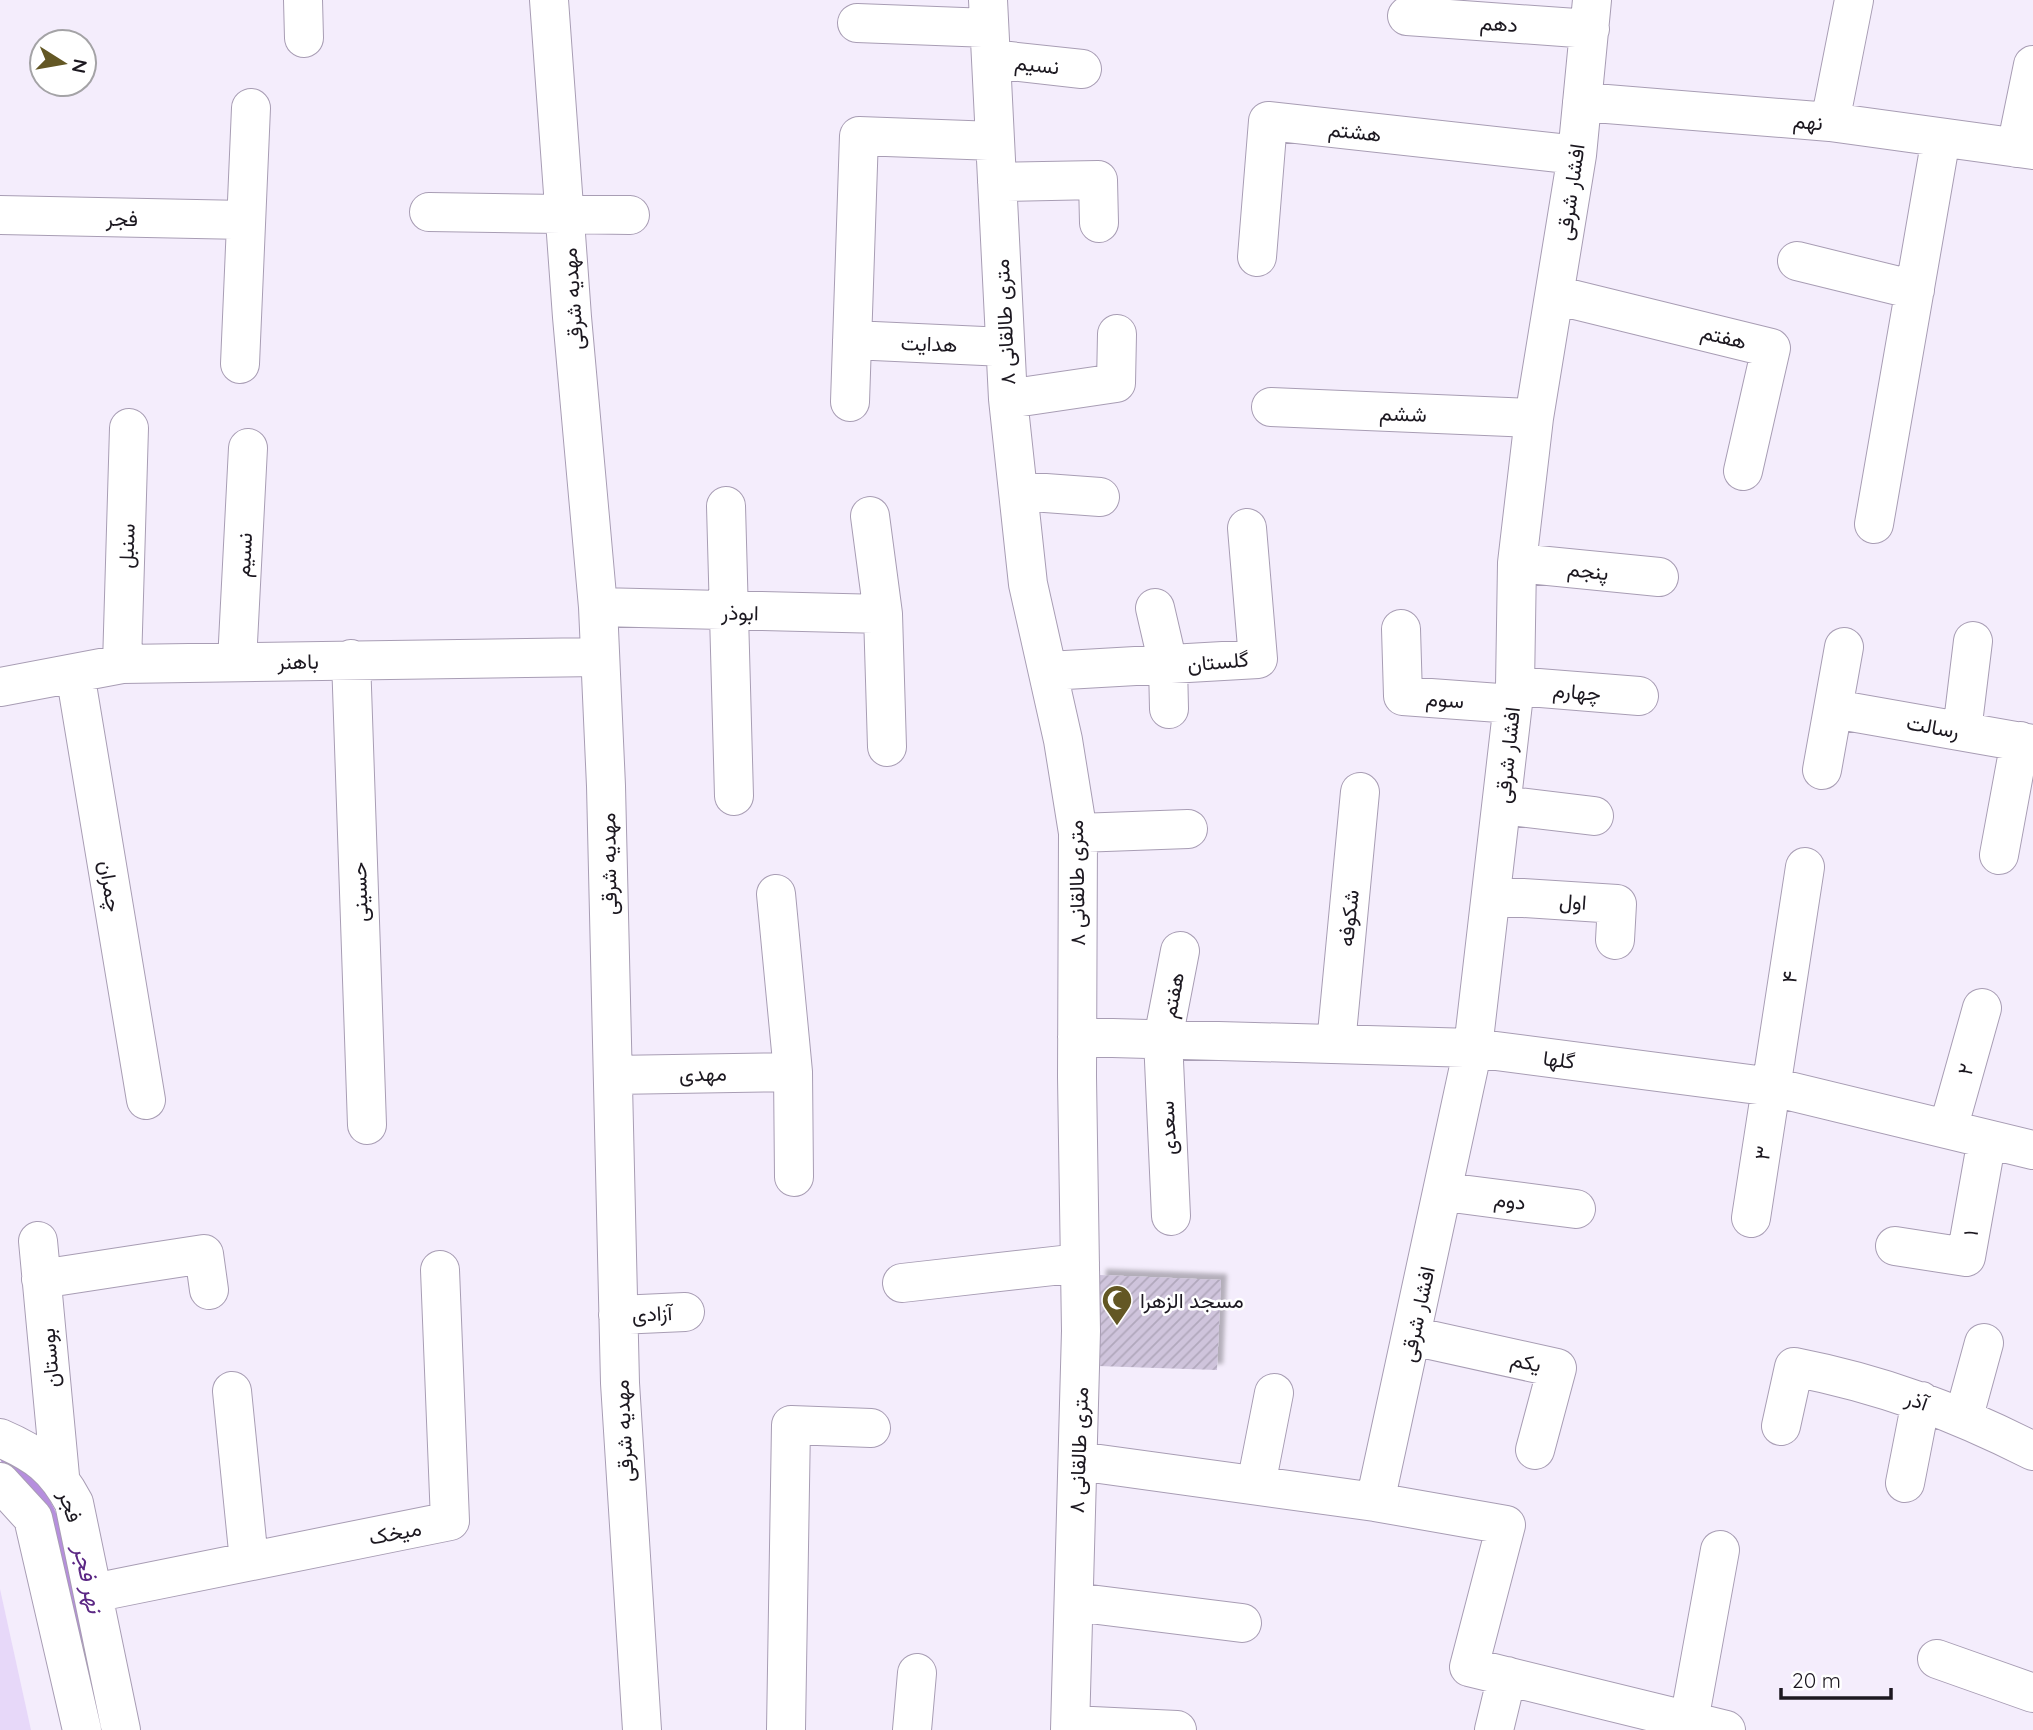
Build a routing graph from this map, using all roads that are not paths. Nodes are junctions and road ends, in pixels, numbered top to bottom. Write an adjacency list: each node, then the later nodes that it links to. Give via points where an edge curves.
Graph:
1 (303, 0): 8 (street)
2 (550, 0): 20 (street, مهدیه شرقی)
3 (1854, 0): 13 (street)
4 (1591, 15): 5 (street, دهم); 11 (street, افشار شرقی)
5 (1407, 16)
6 (857, 23): 7 (street, نسیم)
7 (989, 29): 10 (street, نسیم); 15 (street, ۸ متری طالقانی)
8 (304, 38)
9 (2033, 65): 16 (street)
10 (1082, 69)
11 (1582, 102): 13 (street, نهم); 17 (street, افشار شرقی)
12 (251, 108): 23 (street)
13 (1830, 122): 14 (street, نهم)
14 (1941, 138): 16 (street, نهم); 27 (street)
15 (995, 141): 18 (street, ۸ متری طالقانی); 30 (street, via 859,136)
16 (2024, 149)
17 (1577, 155): 25 (street, هشتم, via 1268,121); 28 (street, افشار شرقی)
18 (998, 182): 24 (street, via 1098,180); 31 (street, ۸ متری طالقانی)
19 (429, 212): 20 (street)
20 (567, 212): 22 (street); 48 (street, مهدیه شرقی)
21 (0, 215): 23 (street, فجر)
22 (630, 215)
23 (245, 220): 32 (street)
24 (1098, 223)
25 (1257, 257)
26 (1797, 261): 27 (street)
27 (1915, 290): 44 (street)
28 (1555, 295): 36 (street, افشار شرقی); 39 (street, هفتم, via 1770,348)
29 (1117, 334): 33 (street, via 1116,383)
30 (852, 340): 31 (street, هدایت); 34 (street)
31 (1005, 346): 33 (street, ۸ متری طالقانی)
32 (240, 363)
33 (1008, 399): 40 (street, ۸ متری طالقانی)
34 (850, 402)
35 (1271, 407): 36 (street, ششم)
36 (1535, 418): 46 (street, افشار شرقی)
37 (130, 428): 58 (street, سنبل)
38 (248, 448): 57 (street, نسیم)
39 (1744, 471)
40 (1018, 491): 41 (street); 60 (street, ۸ متری طالقانی, via 1028,584)
41 (1100, 496)
42 (726, 506): 50 (street)
43 (870, 516): 51 (street)
44 (1874, 524)
45 (1247, 528): 59 (street, گلستان, via 1258,659)
46 (1517, 563): 47 (street, پنجم); 63 (street, افشار شرقی)
47 (1659, 577)
48 (598, 607): 50 (street, ابوذر); 55 (street, مهدیه شرقی)
49 (1155, 608): 59 (street)
50 (729, 612): 51 (street, ابوذر); 72 (street)
51 (883, 614): 69 (street)
52 (1401, 629): 63 (street, سوم, via 1403,696)
53 (1973, 642): 67 (street)
54 (1844, 647): 66 (street)
55 (599, 657): 56 (street, باهنر); 89 (street, مهدیه شرقی)
56 (351, 659): 57 (street, باهنر); 92 (street, حسینی)
57 (237, 662): 58 (street, باهنر)
58 (122, 664): 61 (street, باهنر)
59 (1168, 664): 60 (street, گلستان); 65 (street)
60 (1048, 671): 76 (street, ۸ متری طالقانی)
61 (75, 673): 62 (street, باهنر); 91 (street, چمران)
62 (0, 687)
63 (1514, 695): 64 (street, چهارم); 73 (street, افشار شرقی)
64 (1639, 696)
65 (1169, 709)
66 (1834, 709): 67 (street, رسالت); 70 (street)
67 (1962, 731): 68 (street, رسالت)
68 (2027, 742): 77 (street)
69 (887, 747)
70 (1822, 770)
71 (1360, 792): 86 (street, شکوفه)
72 (734, 796)
73 (1502, 805): 74 (street); 80 (street, افشار شرقی)
74 (1594, 816)
75 (1188, 830): 76 (street)
76 (1078, 833): 84 (street, ۸ متری طالقانی)
77 (1999, 855)
78 (1805, 867): 90 (street, ۴)
79 (776, 894): 88 (street)
80 (1493, 896): 81 (street, اول, via 1617,904); 87 (street, افشار شرقی)
81 (1615, 940)
82 (1180, 951): 85 (street, هفتم)
83 (1982, 1008): 93 (street, ۲)
84 (1077, 1037): 85 (street, گلها); 103 (street, ۸ متری طالقانی)
85 (1163, 1040): 86 (street, گلها); 99 (street, سعدی)
86 (1336, 1044): 87 (street, گلها)
87 (1473, 1048): 90 (street, گلها); 97 (street, افشار شرقی)
88 (793, 1072): 89 (street, مهدی); 96 (street)
89 (613, 1075): 109 (street, مهدیه شرقی)
90 (1773, 1087): 93 (street, گلها); 100 (street, ۳)
91 (146, 1100)
92 (367, 1125)
93 (1948, 1129): 94 (street, گلها)
94 (1987, 1139): 95 (street, گلها); 102 (street, ۱, via 1966,1257)
95 (2033, 1150)
96 (794, 1177)
97 (1444, 1192): 98 (street, دوم); 110 (street, افشار شرقی)
98 (1576, 1209)
99 (1171, 1216)
100 (1751, 1218)
101 (38, 1241): 105 (street, بوستان)
102 (1895, 1247)
103 (1080, 1263): 106 (street); 121 (street, ۸ متری طالقانی)
104 (440, 1270): 128 (street, میخک, via 450,1521)
105 (41, 1279): 107 (street, via 204,1254); 122 (street, بوستان)
106 (902, 1283)
107 (209, 1290)
108 (685, 1312): 109 (street, آزادی)
109 (618, 1315): 141 (street, مهدیه شرقی)
110 (1412, 1336): 119 (street, یکم, via 1557,1368); 126 (street, افشار شرقی)
111 (1984, 1343): 115 (street)
112 (232, 1391): 128 (street)
113 (1274, 1393): 125 (street)
114 (1921, 1401): 115 (street, آذر); 116 (street, آذر, via 1848,1377 1794,1367); 124 (street)
115 (1964, 1416): 120 (street, آذر)
116 (1781, 1426)
117 (871, 1428): 142 (street, via 792,1425)
118 (0, 1437): 122 (street, فجر, via 41,1459)
119 (1535, 1450)
120 (2033, 1451)
121 (1078, 1461): 125 (street); 130 (street, ۸ متری طالقانی)
122 (60, 1476): 129 (street, فجر, via 74,1503)
123 (0, 1482): 139 (street, فجر, via 33,1518)
124 (1905, 1483)
125 (1256, 1485): 126 (street)
126 (1376, 1502): 134 (street, via 1506,1525 1469,1667)
127 (1720, 1550): 137 (street)
128 (249, 1561): 129 (street, میخک)
129 (93, 1592): 140 (street, فجر)
130 (1074, 1602): 131 (street); 138 (street, ۸ متری طالقانی)
131 (1242, 1623)
132 (1937, 1659): 135 (street)
133 (918, 1673): 143 (street)
134 (1507, 1676): 136 (street); 145 (street)
135 (2033, 1693)
136 (1644, 1720): 137 (street)
137 (1689, 1721): 146 (street)
138 (1070, 1728): 144 (street)
139 (82, 1730)
140 (121, 1730)
141 (642, 1730)
142 (786, 1730)
143 (912, 1730)
144 (1177, 1730)
145 (1494, 1730)
146 (1726, 1730)

